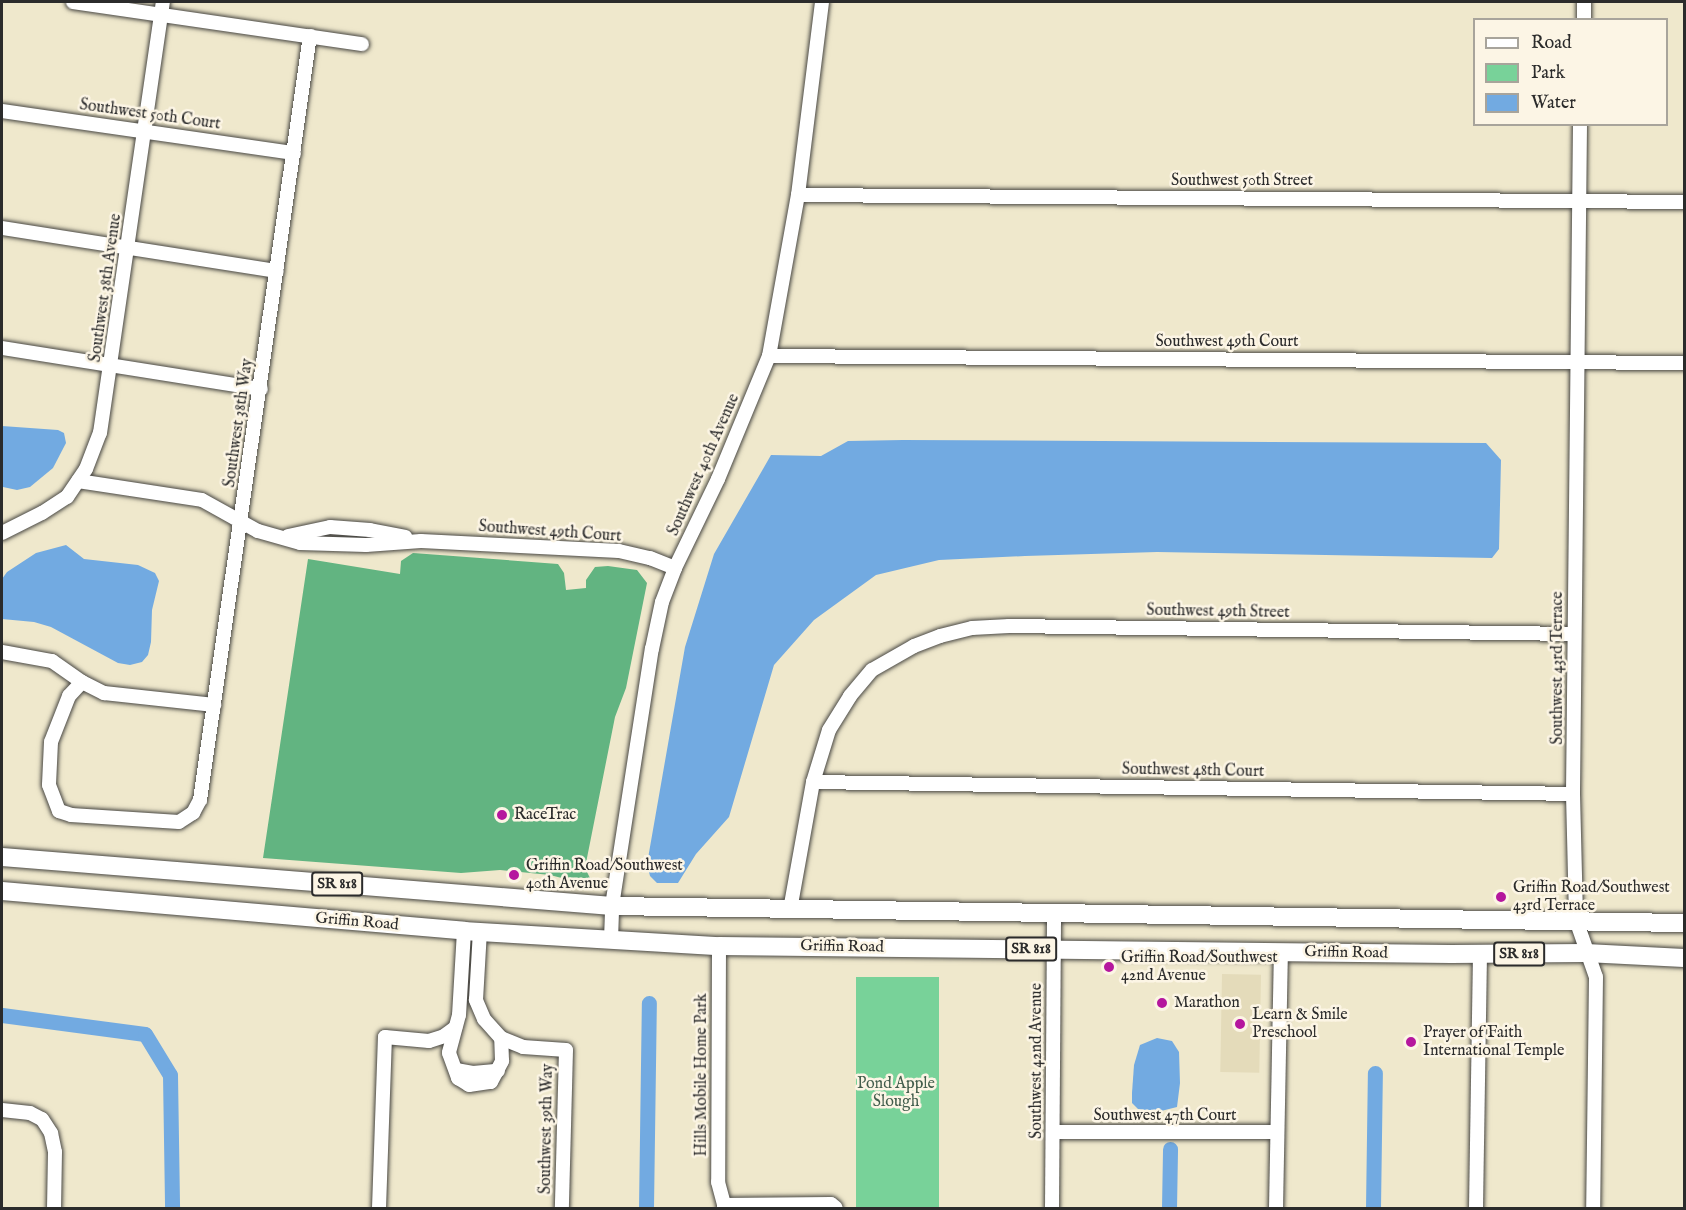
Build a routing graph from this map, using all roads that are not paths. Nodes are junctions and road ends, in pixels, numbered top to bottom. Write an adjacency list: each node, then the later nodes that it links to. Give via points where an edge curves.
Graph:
1 (73, 2): 4 (street)
2 (822, 2): 12 (street, Southwest 40th Avenue)
3 (1584, 2): 5 (street)
4 (162, 8): 6 (street); 10 (street, Southwest 38th Avenue)
5 (1584, 18)
6 (310, 36): 7 (street); 11 (street, Southwest 38th Way)
7 (362, 44)
8 (2, 111): 10 (street, Southwest 50th Court)
9 (1580, 126): 13 (street, Southwest 43rd Terrace)
10 (146, 130): 11 (street, Southwest 50th Court); 16 (street, Southwest 38th Avenue)
11 (294, 153): 17 (street, Southwest 38th Way)
12 (798, 195): 13 (street, Southwest 50th Street); 19 (street, Southwest 40th Avenue)
13 (1578, 200): 14 (street, Southwest 50th Street); 20 (street, Southwest 43rd Terrace)
14 (1684, 202)
15 (2, 228): 16 (street)
16 (128, 246): 17 (street); 22 (street, Southwest 38th Avenue)
17 (277, 271): 23 (street, Southwest 38th Way)
18 (2, 348): 22 (street)
19 (769, 356): 20 (street, Southwest 49th Court); 27 (street, Southwest 40th Avenue, via 718,479)
20 (1576, 361): 21 (street, Southwest 49th Court); 28 (street, Southwest 43rd Terrace)
21 (1684, 363)
22 (112, 364): 23 (street); 24 (street, Southwest 38th Avenue, via 100,433)
23 (261, 388): 25 (street, Southwest 38th Way)
24 (78, 481): 25 (street, Southwest 49th Court, via 202,500); 26 (street, Southwest 38th Avenue, via 67,496)
25 (242, 523): 27 (street, Southwest 49th Court, via 300,543 366,545 422,541 619,551); 31 (street, Southwest 38th Way)
26 (2, 534)
27 (675, 568): 36 (street, Southwest 40th Avenue, via 662,602 652,649)
28 (1574, 634): 32 (street, Southwest 49th Street, via 972,628 914,646 872,670 829,730); 33 (street, Southwest 43rd Terrace)
29 (2, 652): 30 (street, via 52,661)
30 (82, 682): 31 (street, via 104,693); 31 (street, Southwest 38th Way, via 69,696 51,742 48,785 59,811 71,815 178,822 193,813 200,800)
31 (214, 705)
32 (813, 782): 33 (street, Southwest 48th Court); 37 (street)
33 (1573, 794): 39 (street, Southwest 43rd Terrace)
34 (2, 857): 36 (main road, SR 818)
35 (2, 891): 41 (main road, Griffin Road / SR 818)
36 (612, 906): 37 (main road, SR 818); 42 (street, Southwest 40th Avenue)
37 (790, 910): 38 (main road, SR 818)
38 (1054, 913): 39 (main road, SR 818); 44 (street, Southwest 42nd Avenue)
39 (1576, 920): 40 (main road, SR 818); 46 (street, Southwest 43rd Terrace)
40 (1684, 923)
41 (472, 931): 42 (main road, Griffin Road / SR 818); 49 (street); 50 (street, via 476,1000 484,1019)
42 (611, 940): 43 (main road, Griffin Road / SR 818)
43 (719, 946): 44 (main road, Griffin Road / SR 818); 58 (street, Hills Mobile Home Park, via 718,1182)
44 (1054, 950): 45 (main road, Griffin Road / SR 818); 56 (street, Southwest 42nd Avenue)
45 (1281, 952): 47 (main road, Griffin Road / SR 818); 57 (street)
46 (1586, 953): 47 (main road, Griffin Road / SR 818); 48 (main road, Griffin Road / SR 818); 66 (street, Southwest 43rd Terrace, via 1596,977)
47 (1480, 954): 65 (street)
48 (1684, 958)
49 (455, 1028): 51 (street); 53 (street)
50 (501, 1038): 52 (street); 54 (street)
51 (429, 1041): 53 (street); 60 (street, via 385,1038)
52 (523, 1047): 54 (street); 61 (street, Southwest 39th Way, via 566,1050)
53 (449, 1053): 54 (street, via 462,1082 468,1085 491,1082)
54 (500, 1066)
55 (2, 1110): 59 (street, via 30,1113 48,1127 55,1152)
56 (1053, 1132): 57 (street, Southwest 47th Court); 63 (street, Southwest 42nd Avenue)
57 (1277, 1132): 64 (street)
58 (724, 1207): 62 (street, Hills Mobile Home Park, via 831,1204)
59 (54, 1209)
60 (380, 1209)
61 (562, 1209)
62 (836, 1209)
63 (1052, 1209)
64 (1276, 1209)
65 (1476, 1209)
66 (1593, 1209)

